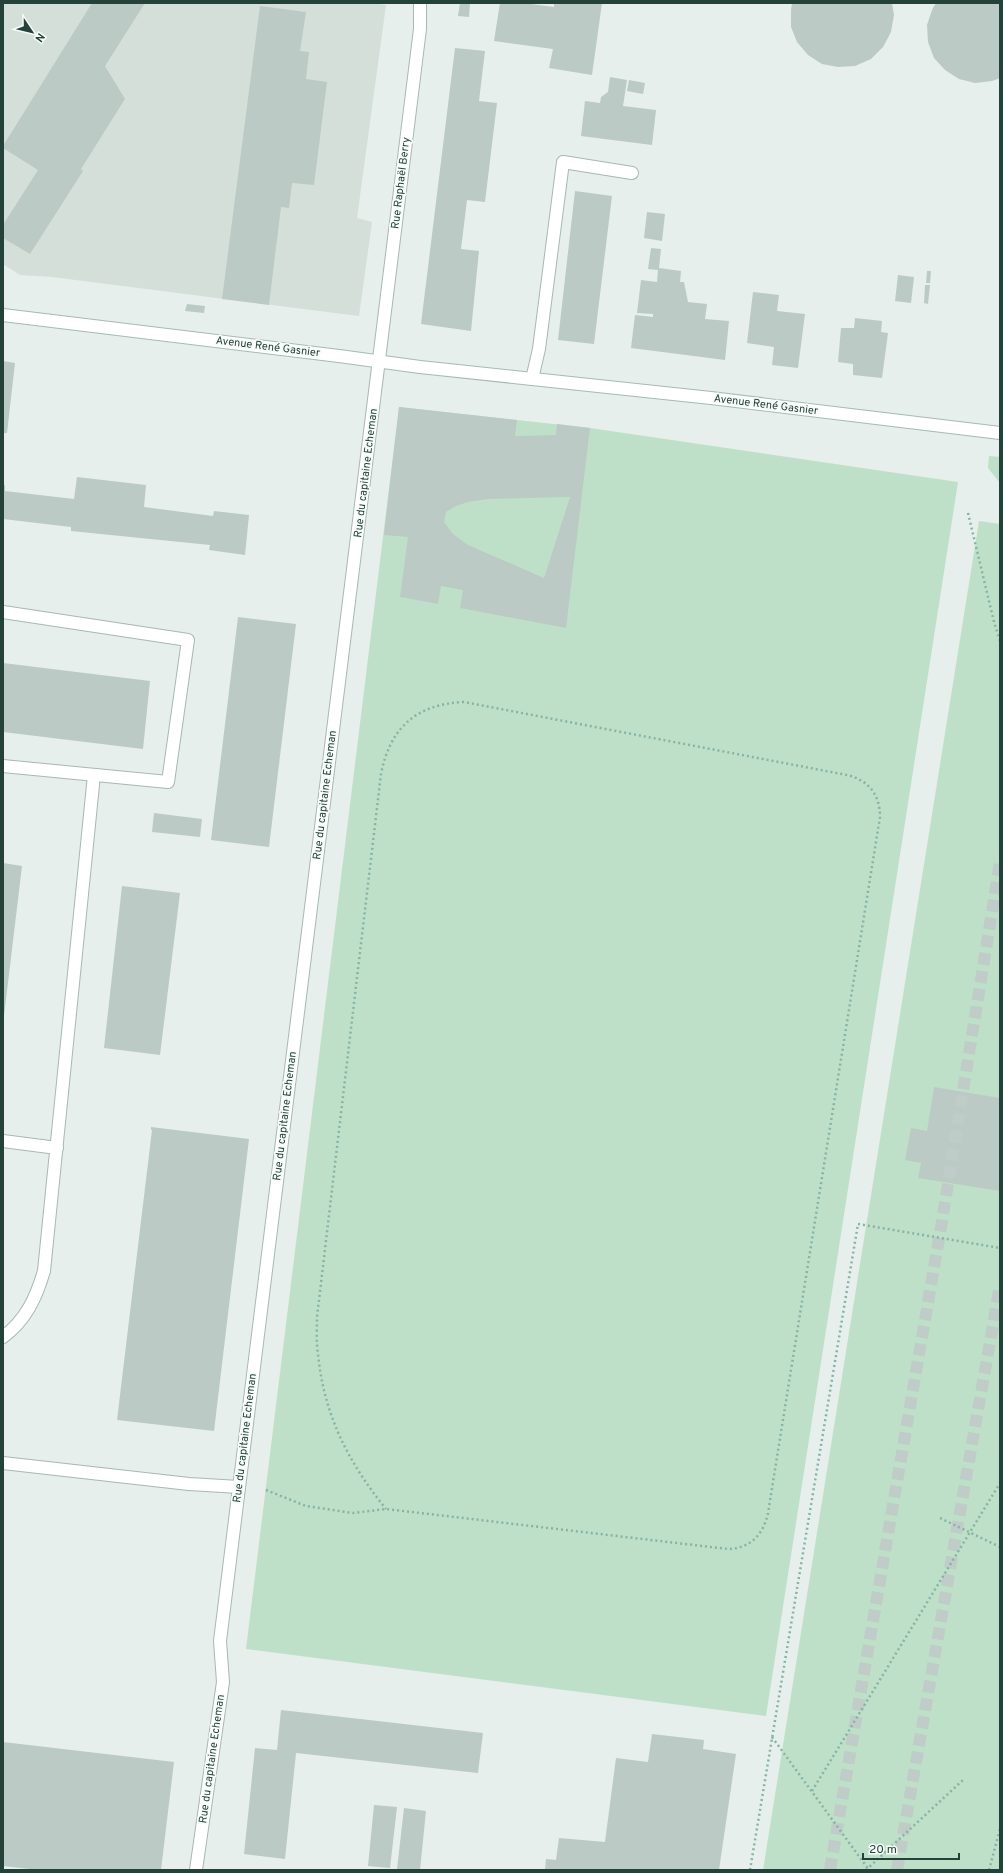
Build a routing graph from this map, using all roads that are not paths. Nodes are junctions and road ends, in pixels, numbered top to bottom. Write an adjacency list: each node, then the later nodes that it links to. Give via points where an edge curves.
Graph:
1 (420, 3): 4 (street, Rue Raphaël Berry, via 420,29)
2 (632, 173): 5 (street, via 562,162 539,350)
3 (3, 315): 4 (street, Avenue René Gasnier)
4 (380, 362): 5 (street, Avenue René Gasnier); 14 (street, Rue du capitaine Echeman)
5 (532, 379): 6 (street, Avenue René Gasnier)
6 (1000, 433)
7 (3, 612): 9 (street, via 188,640 168,782)
8 (3, 766): 9 (street)
9 (94, 776): 11 (street)
10 (3, 1141): 11 (street)
11 (57, 1148): 12 (street, via 44,1271 37,1295 28,1311 14,1328)
12 (3, 1336)
13 (3, 1462): 14 (street, via 189,1484)
14 (239, 1487): 15 (street, Rue du capitaine Echeman, via 220,1641 223,1682)
15 (196, 1870)

